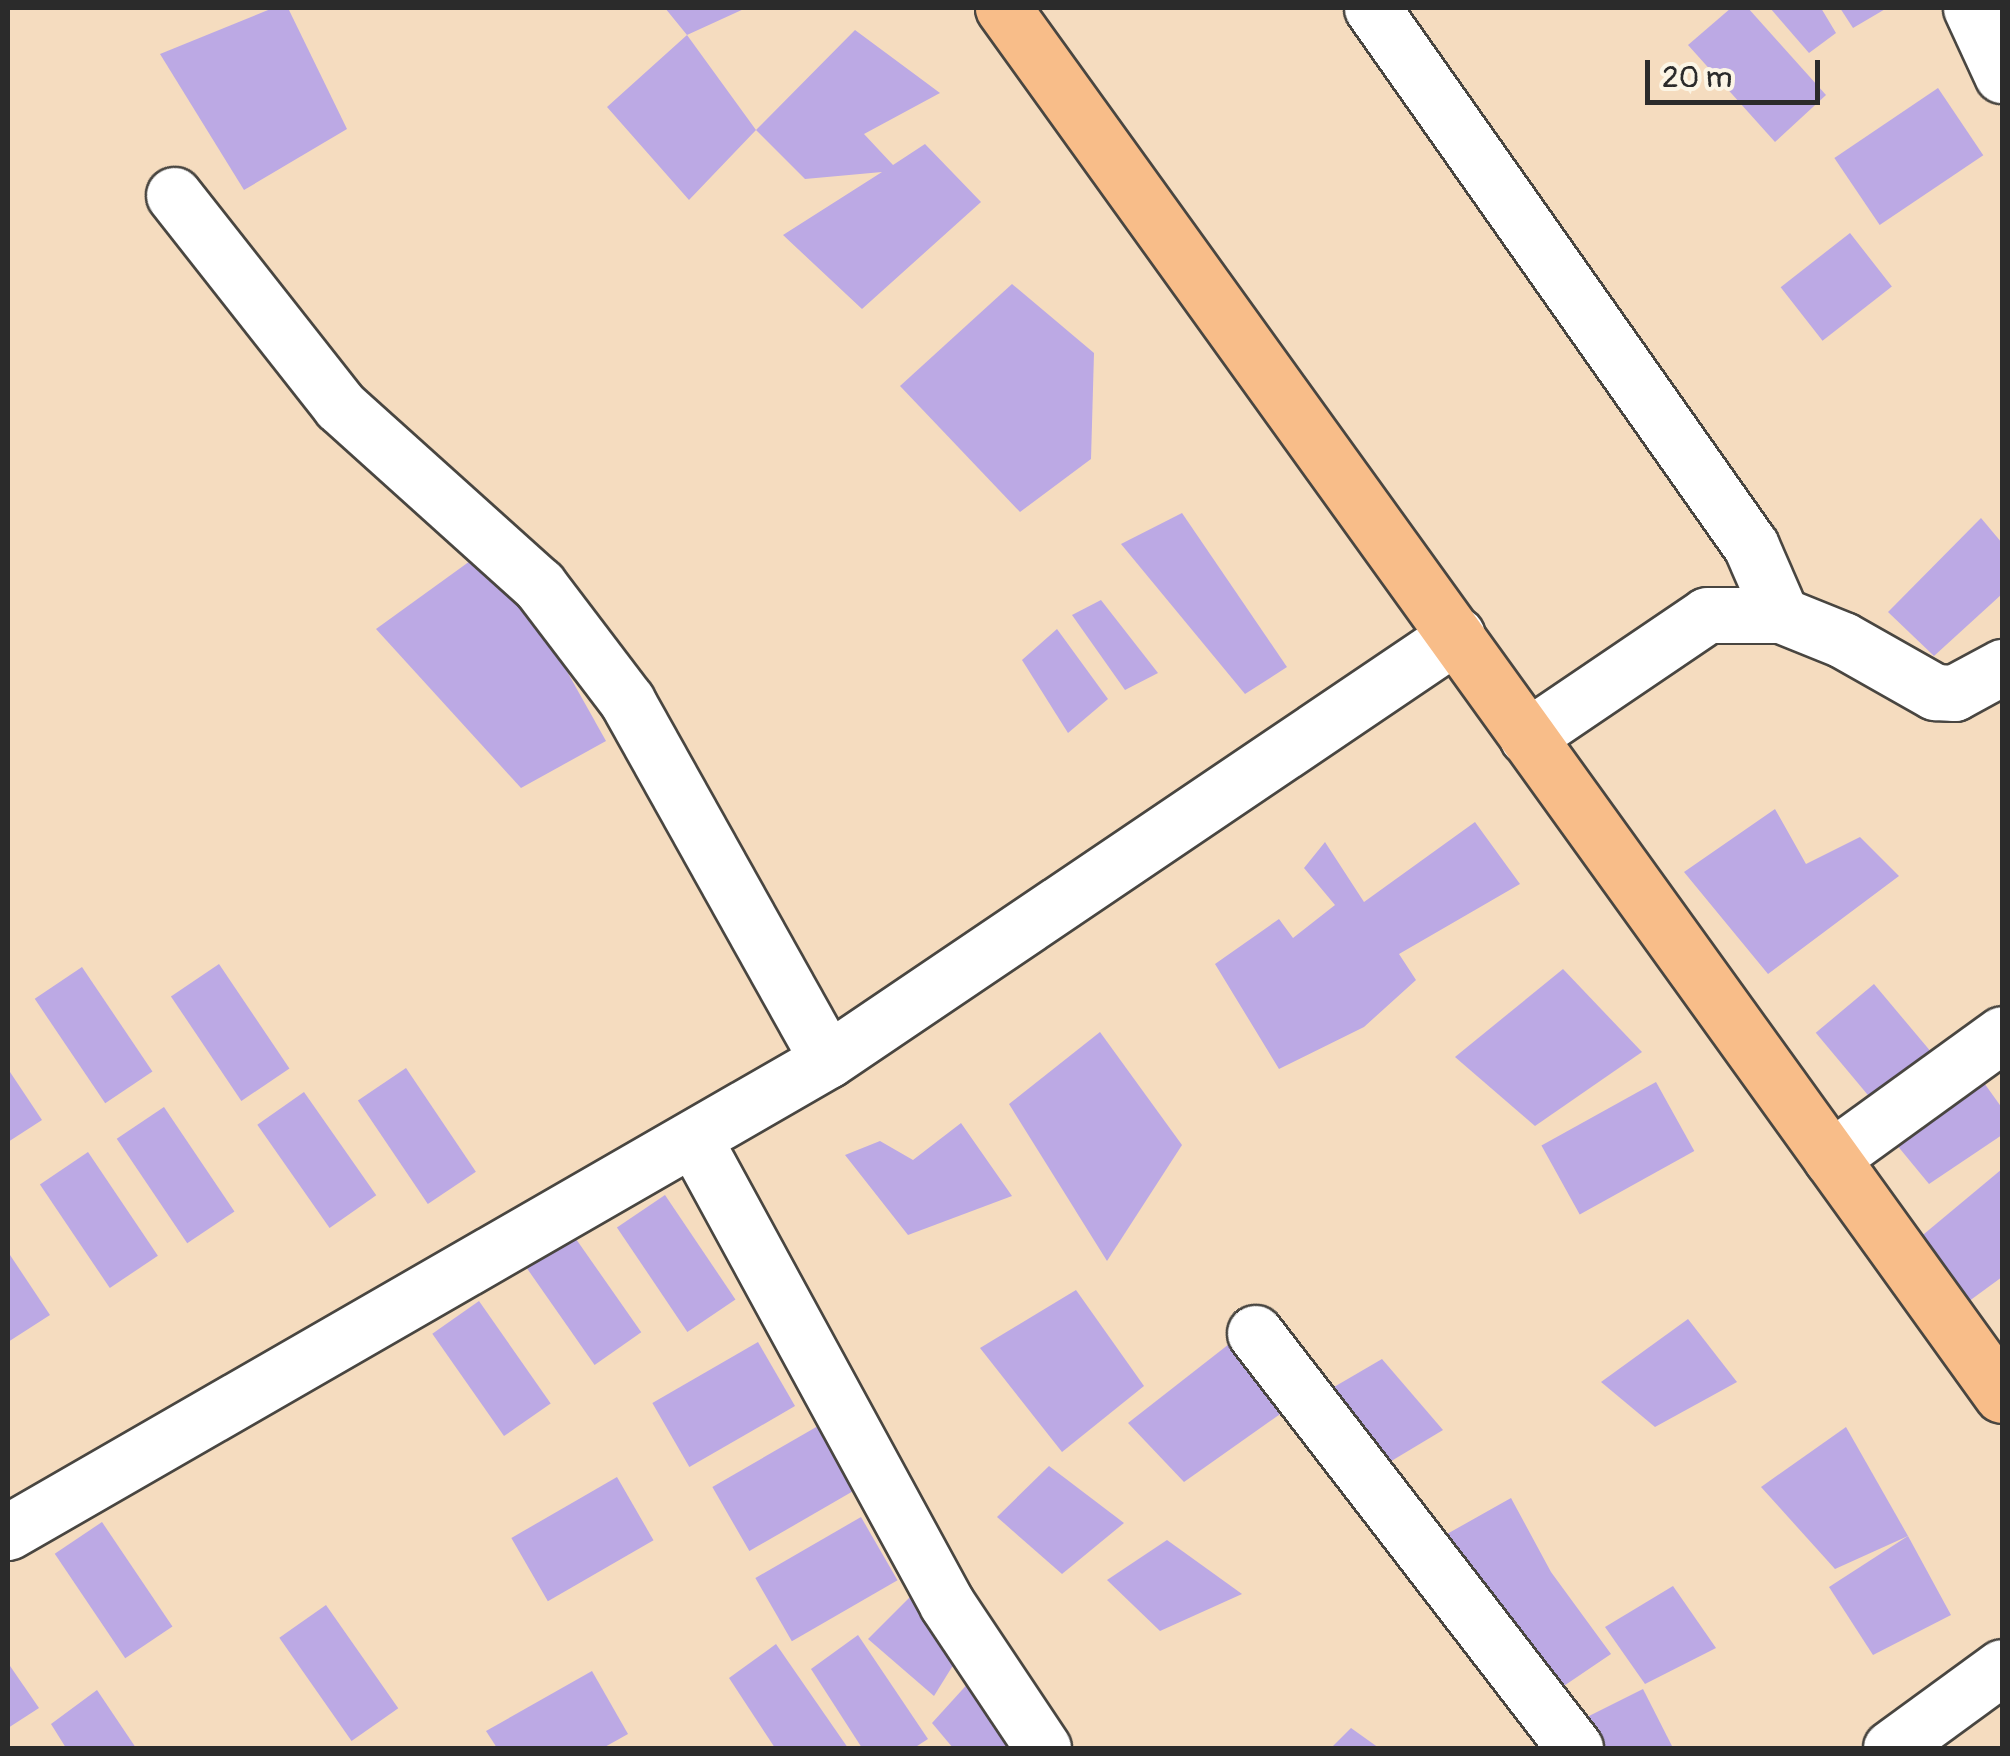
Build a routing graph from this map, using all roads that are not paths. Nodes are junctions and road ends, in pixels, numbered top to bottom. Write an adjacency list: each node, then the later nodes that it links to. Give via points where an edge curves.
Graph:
1 (1003, 8): 7 (main road)
2 (1372, 8): 6 (street, via 1751,546)
3 (1971, 8): 4 (street)
4 (2002, 75)
5 (174, 195): 11 (street, via 340,406 540,585 627,701)
6 (1781, 615): 8 (street, via 1935,692 1954,694); 9 (street, via 1707,615)
7 (1457, 635): 9 (main road); 11 (street)
8 (2002, 667)
9 (1527, 737): 13 (main road)
10 (2002, 1034): 13 (street)
11 (828, 1060): 12 (street)
12 (695, 1140): 16 (street); 18 (street, via 947,1604)
13 (1831, 1158): 15 (main road)
14 (1255, 1333): 19 (street)
15 (2002, 1395)
16 (8, 1532)
17 (2002, 1667): 20 (street)
18 (1043, 1748)
19 (1575, 1748)
20 (1892, 1748)

